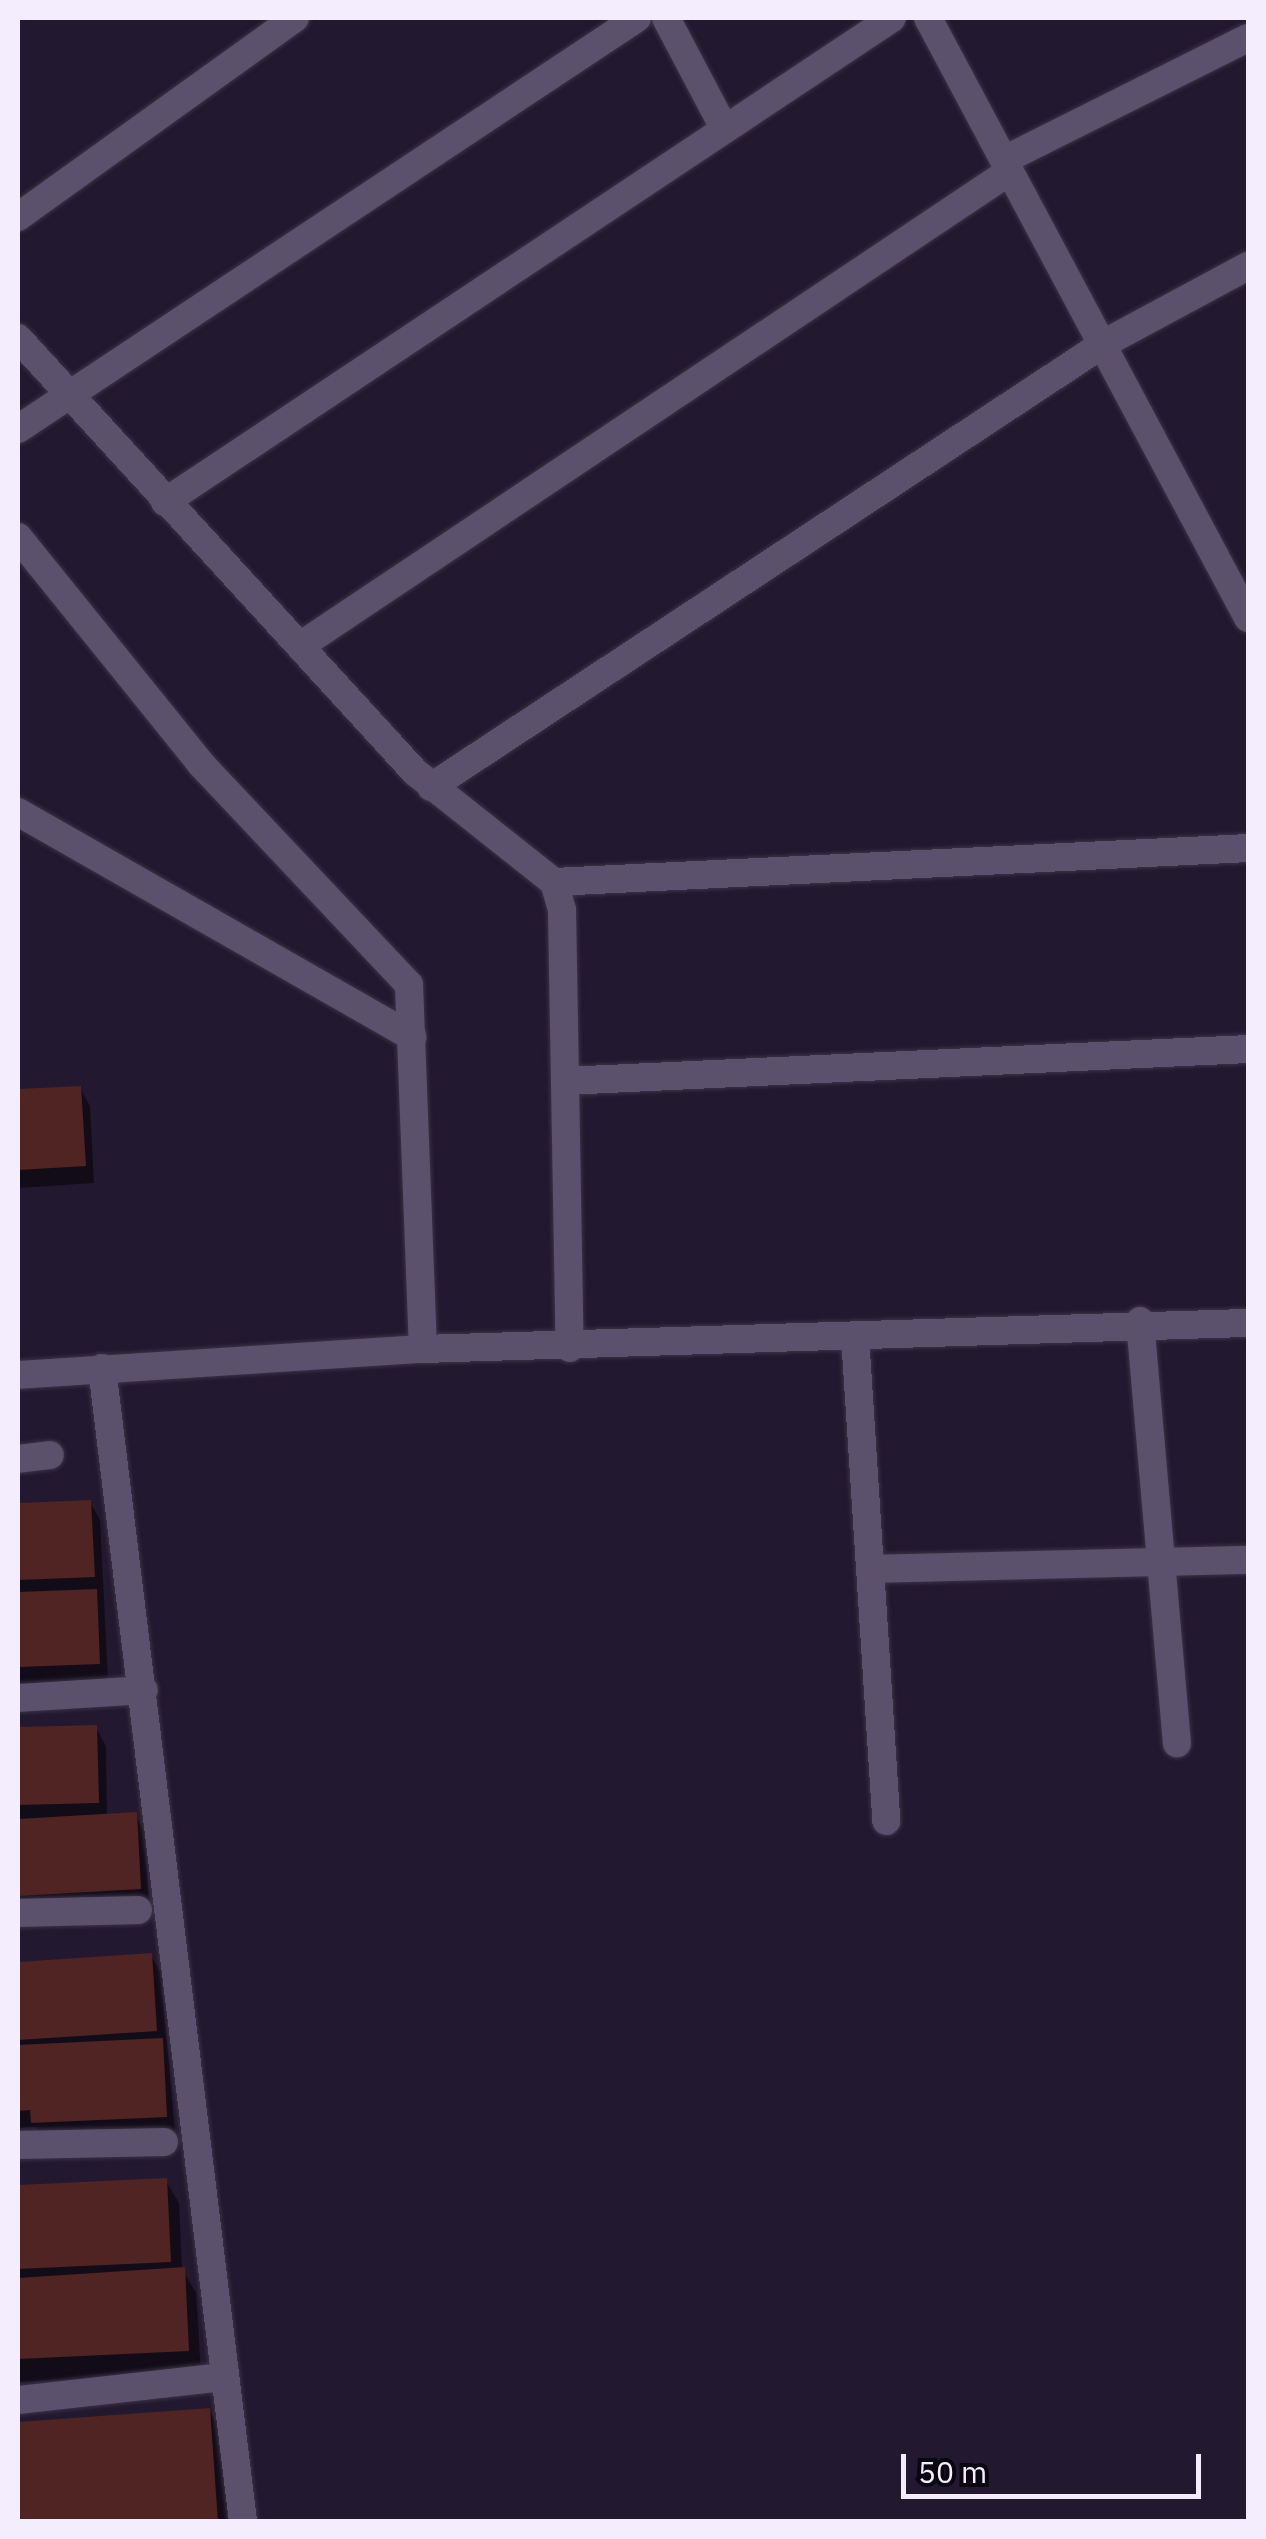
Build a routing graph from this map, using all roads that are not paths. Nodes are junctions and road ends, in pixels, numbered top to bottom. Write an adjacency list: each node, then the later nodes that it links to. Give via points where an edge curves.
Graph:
1 (295, 18): 9 (street)
2 (637, 18): 13 (street)
3 (666, 18): 7 (street)
4 (892, 18): 7 (street)
5 (928, 18): 8 (street)
6 (1248, 38): 8 (street)
7 (723, 126): 15 (street)
8 (1007, 166): 12 (street); 18 (street)
9 (18, 217)
10 (1248, 266): 12 (street)
11 (18, 338): 13 (street)
12 (1103, 344): 17 (street); 19 (street)
13 (70, 392): 14 (street); 15 (street)
14 (18, 429)
15 (165, 502): 18 (street)
16 (18, 540): 23 (street, via 201,764 396,966 409,985)
17 (1246, 605)
18 (300, 646): 19 (street)
19 (431, 787): 22 (street)
20 (18, 812): 23 (street, via 164,887)
21 (1248, 848): 22 (street)
22 (554, 882): 25 (street)
23 (412, 1037): 30 (street)
24 (1248, 1049): 25 (street)
25 (566, 1081): 29 (street)
26 (1140, 1321): 27 (street); 28 (street); 36 (street)
27 (1248, 1323)
28 (854, 1336): 29 (street); 37 (street)
29 (570, 1348): 30 (street)
30 (423, 1349): 31 (street)
31 (102, 1368): 32 (street); 38 (street)
32 (18, 1376)
33 (50, 1455): 34 (street)
34 (18, 1459)
35 (1248, 1560): 36 (street)
36 (1164, 1562): 37 (street); 40 (street)
37 (872, 1568): 41 (street)
38 (144, 1690): 39 (street); 46 (street)
39 (18, 1698)
40 (1177, 1743)
41 (886, 1821)
42 (138, 1910): 43 (street)
43 (18, 1913)
44 (164, 2142): 45 (street)
45 (18, 2145)
46 (224, 2377): 47 (street); 48 (street)
47 (18, 2400)
48 (243, 2522)

